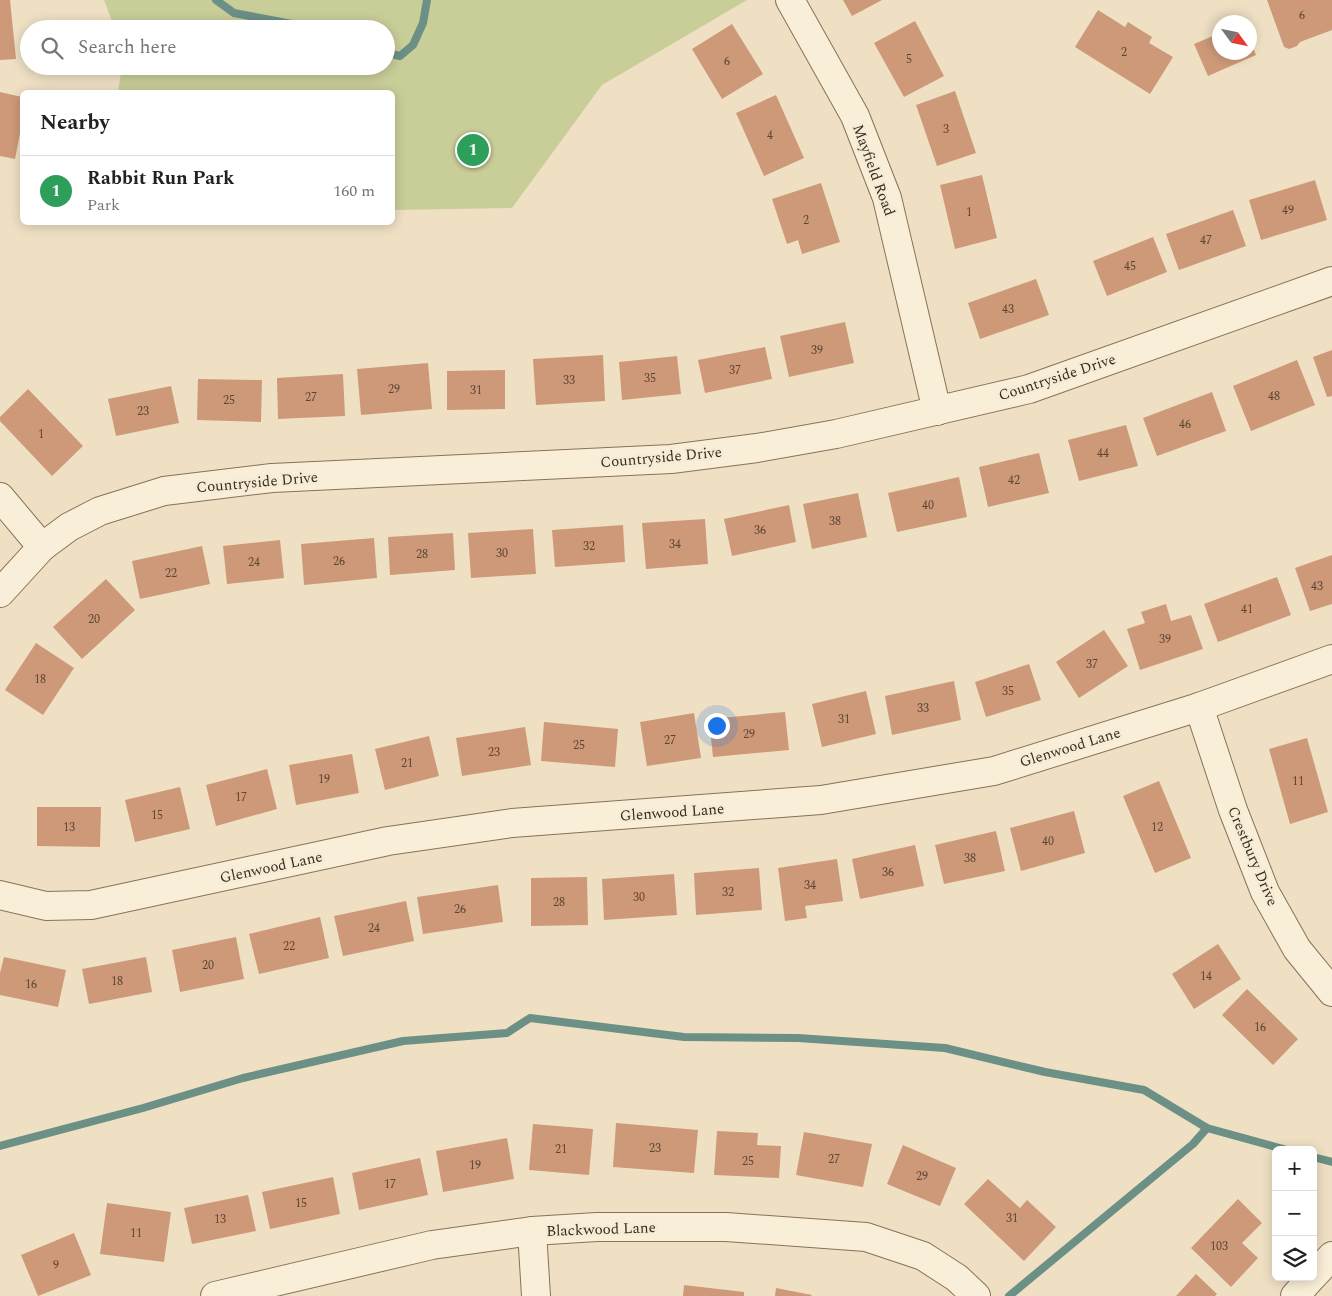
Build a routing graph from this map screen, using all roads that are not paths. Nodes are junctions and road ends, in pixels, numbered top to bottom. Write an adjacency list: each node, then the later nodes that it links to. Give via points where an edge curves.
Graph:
1 (790, 0): 3 (street, Mayfield Road, via 855,116 887,198)
2 (1332, 281): 3 (street, Countryside Drive, via 1029,389)
3 (937, 411): 5 (street, Countryside Drive, via 836,434 671,459 272,478 164,491 100,512 68,527)
4 (0, 497): 5 (street)
5 (42, 548): 6 (street, Countryside Drive)
6 (0, 593)
7 (1332, 659): 8 (street, Glenwood Lane)
8 (1199, 707): 9 (street, Glenwood Lane, via 994,771 821,800 512,823 388,841 91,905 46,906); 10 (street, Crestbury Drive, via 1233,810 1265,892 1297,949)
9 (0, 895)
10 (1332, 992)
11 (532, 1232): 15 (street, Blackwood Lane, via 432,1245); 16 (street); 17 (street, Blackwood Lane, via 597,1226 726,1226 866,1237 922,1256 956,1278)
12 (1332, 1256): 13 (street)
13 (1317, 1273)
14 (1309, 1281): 18 (street)
15 (215, 1296)
16 (536, 1296)
17 (976, 1296)
18 (1295, 1296)

